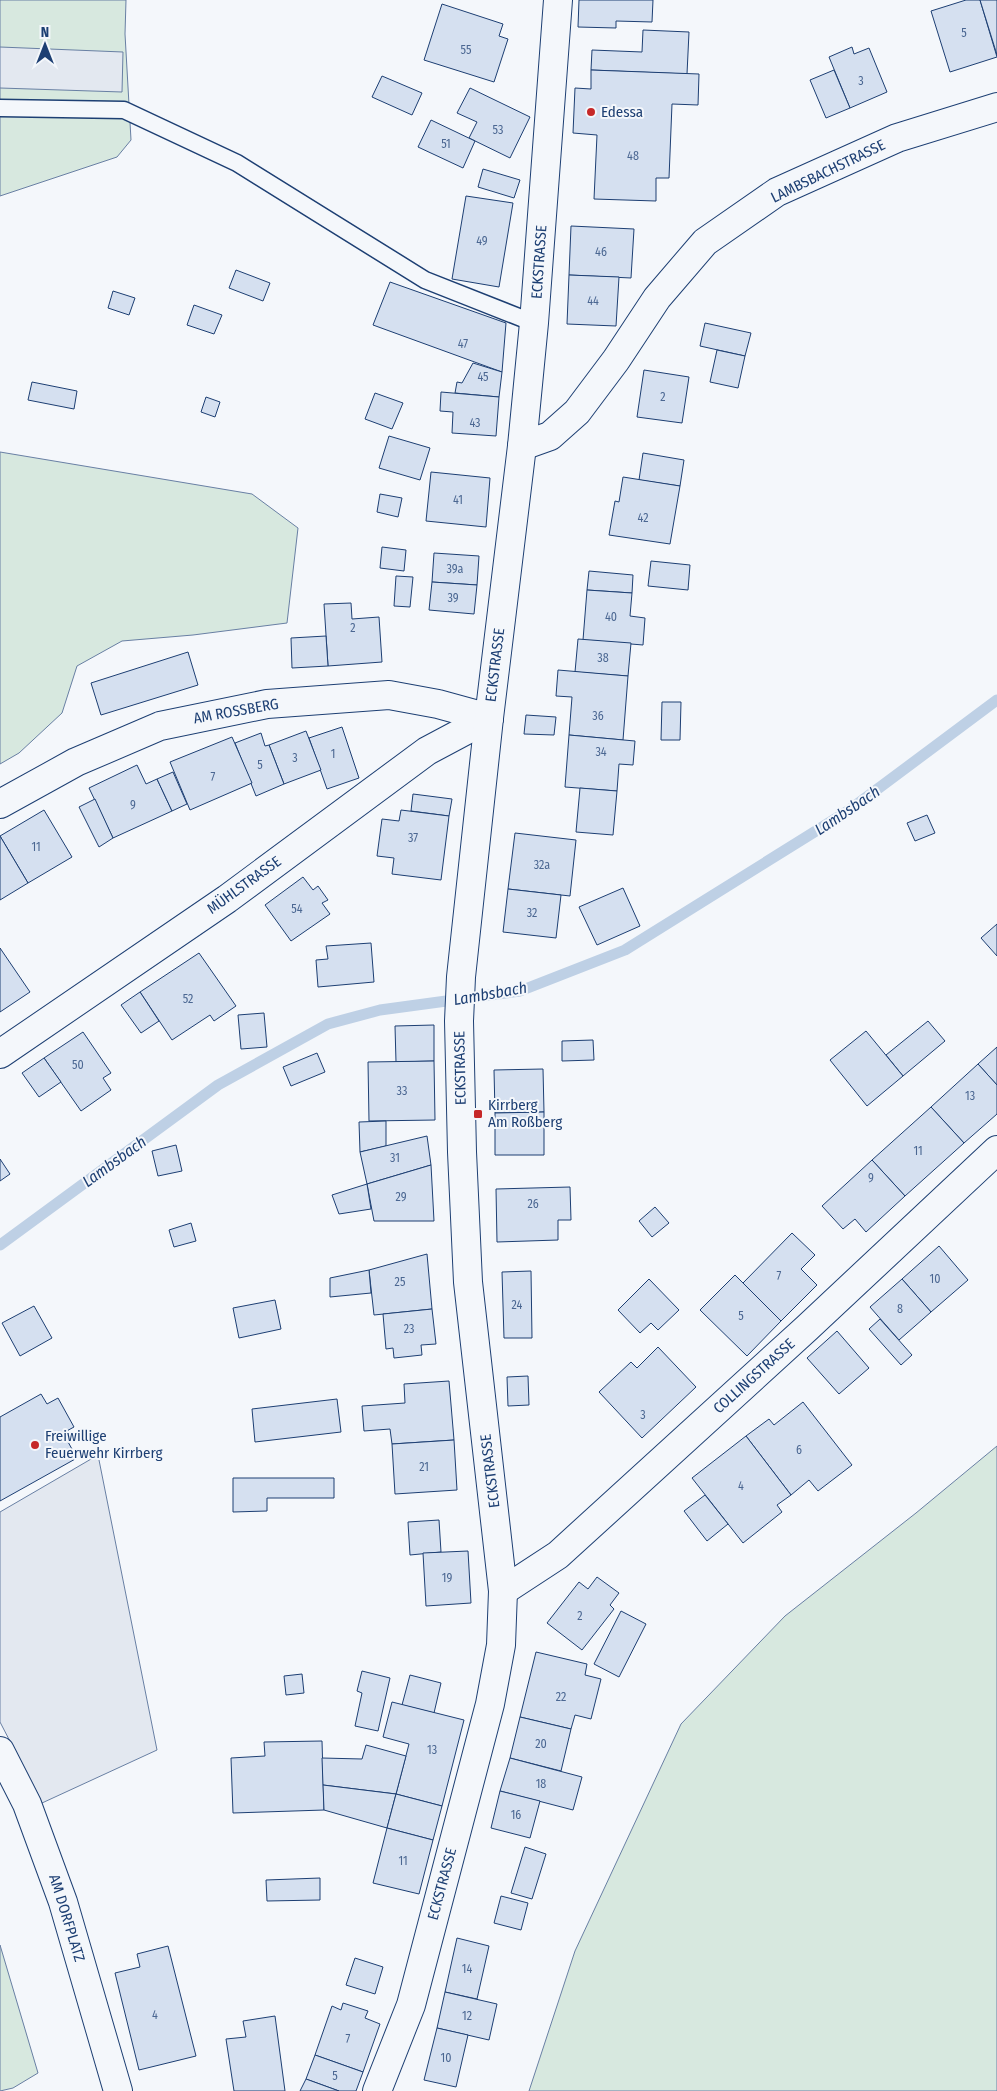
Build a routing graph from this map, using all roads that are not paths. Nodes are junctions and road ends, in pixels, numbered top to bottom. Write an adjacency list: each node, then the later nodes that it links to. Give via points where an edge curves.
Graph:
1 (558, 0): 4 (street, ECKSTRASSE)
2 (997, 107): 5 (street, LAMBSBACHSTRASSE, via 896,138 777,192 705,242 657,298 577,412 550,436)
3 (0, 108): 4 (lane, via 124,110 236,163 425,280)
4 (534, 323): 5 (street, ECKSTRASSE)
5 (522, 446): 6 (street, ECKSTRASSE)
6 (489, 718): 7 (street, AM ROSSBERG, via 389,695 267,704 160,726 76,762); 8 (street, MÜHLSTRASSE, via 427,751 227,898); 10 (street, ECKSTRASSE, via 459,1021 468,1282)
7 (0, 804)
8 (0, 1054)
9 (997, 1150): 10 (street, COLLINGSTRASSE, via 558,1555)
10 (503, 1591): 13 (street, ECKSTRASSE, via 501,1645 490,1704 410,2005)
11 (0, 1751): 12 (street, AM DORFPLATZ, via 27,1804 60,1893)
12 (118, 2091)
13 (377, 2091)

